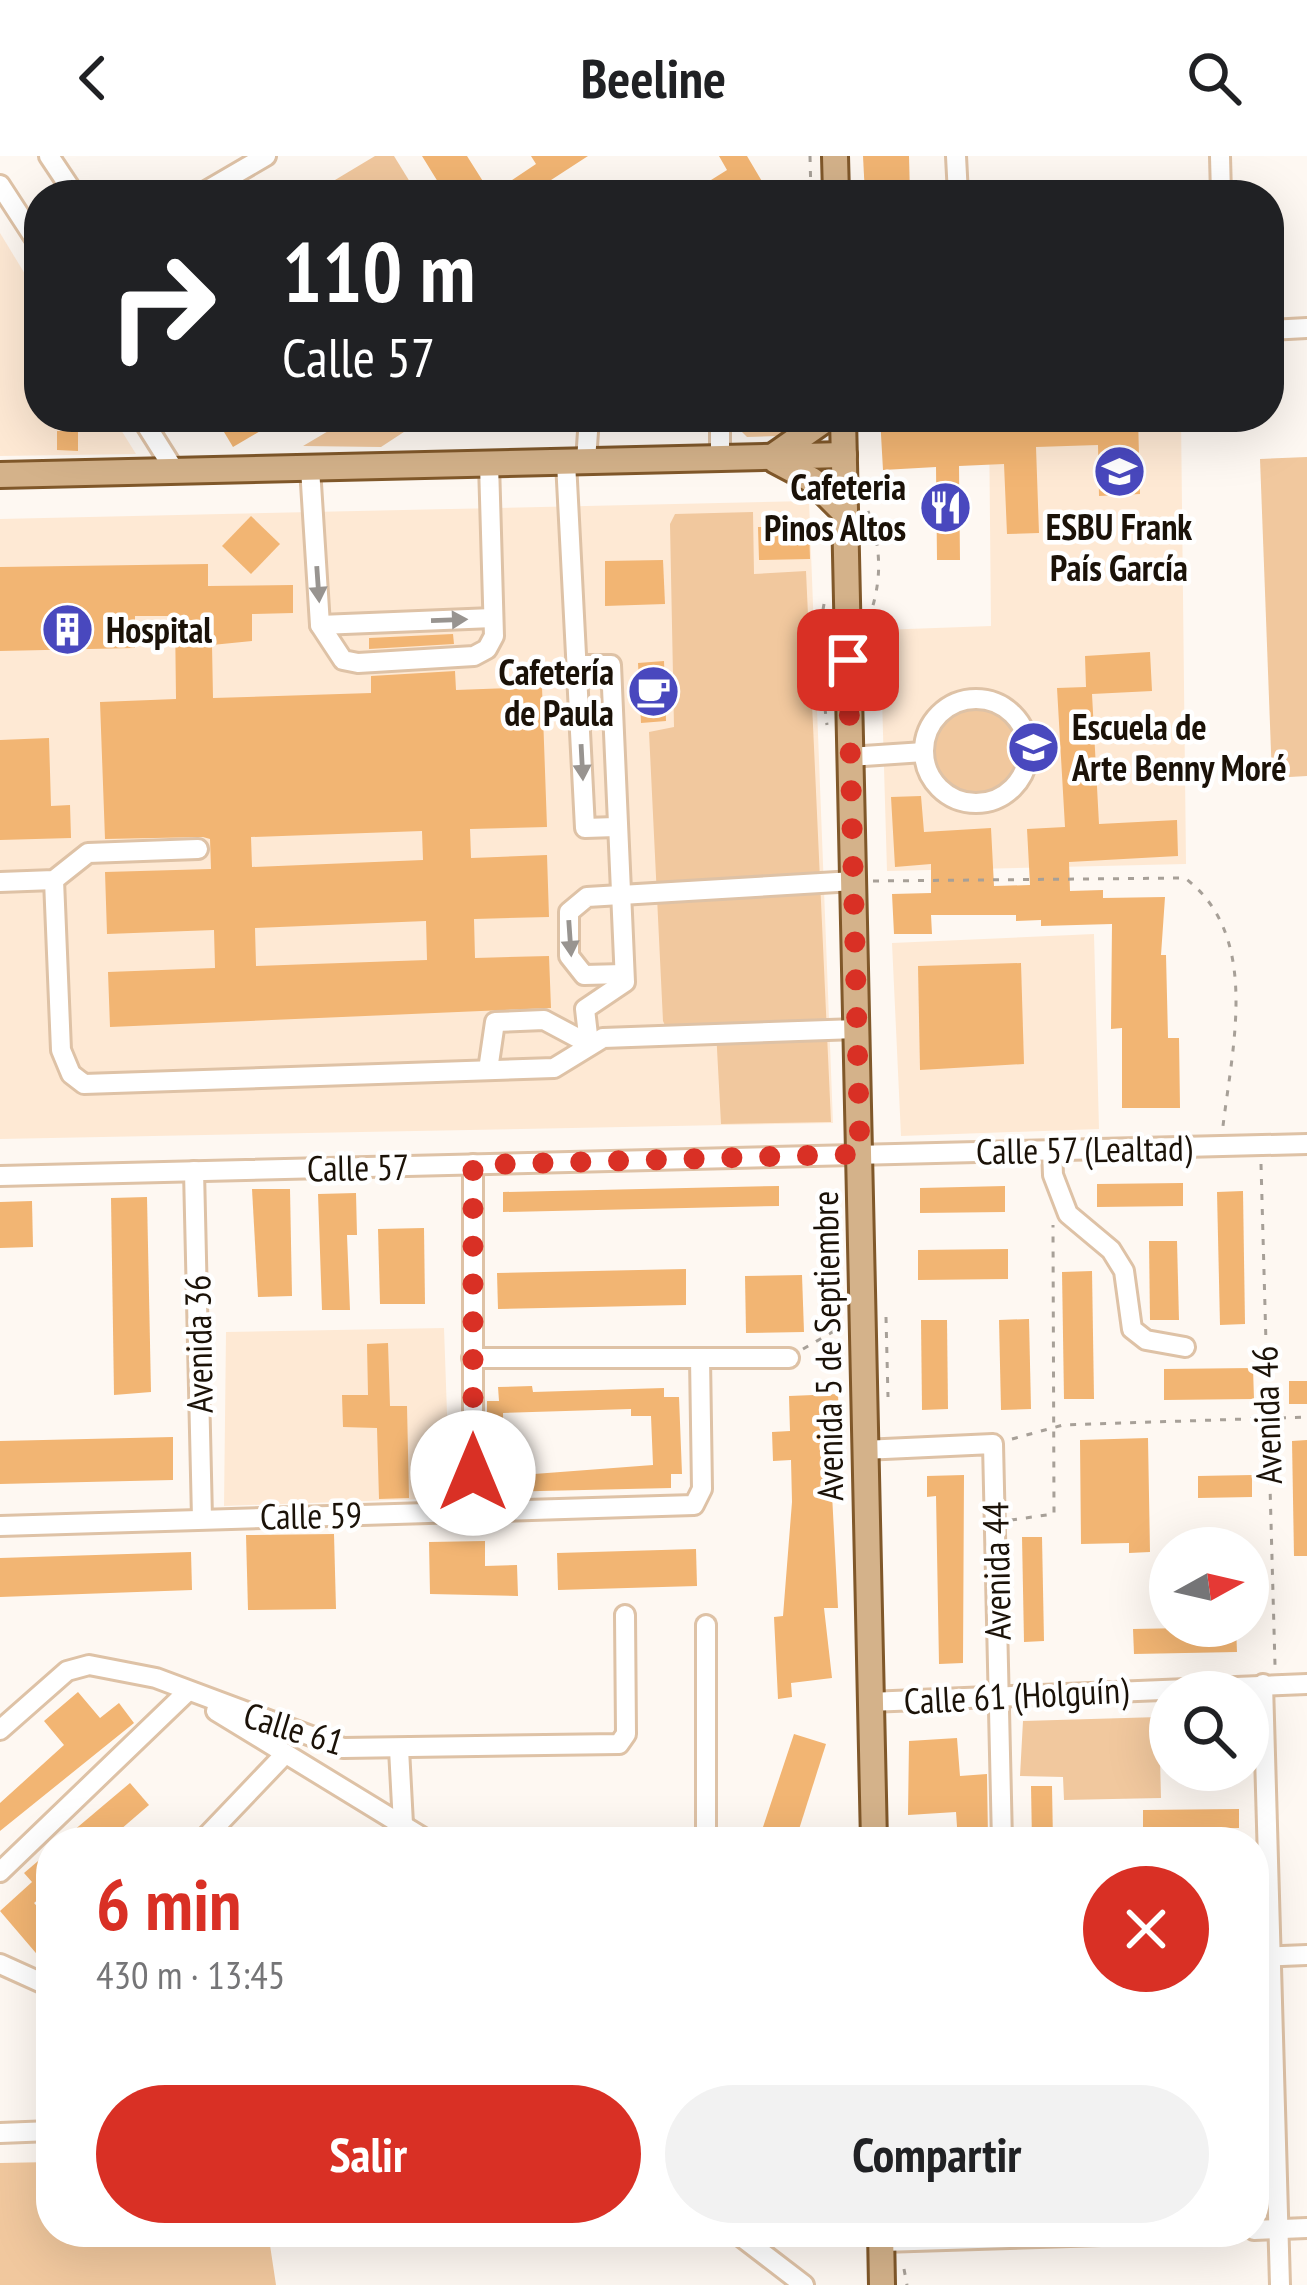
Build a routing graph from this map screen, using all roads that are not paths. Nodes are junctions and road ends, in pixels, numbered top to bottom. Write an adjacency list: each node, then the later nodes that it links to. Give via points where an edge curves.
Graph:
1 (266, 156): 2 (street)
2 (225, 180)
3 (0, 185): 4 (street)
4 (24, 222)
5 (150, 432): 11 (street)
6 (160, 432): 11 (street)
7 (585, 432): 15 (street)
8 (720, 432): 14 (street)
9 (807, 432): 13 (main road)
10 (843, 432): 12 (main road, Avenida 5 de Septiembre)
11 (157, 443): 18 (street)
12 (844, 454): 13 (main road); 20 (main road, Avenida 5 de Septiembre)
13 (769, 458): 14 (main road); 20 (main road, via 812,479)
14 (720, 459): 15 (main road)
15 (576, 462): 16 (main road); 23 (street)
16 (489, 464): 17 (main road); 21 (street)
17 (310, 468): 18 (main road); 22 (street, one-way to 22)
18 (175, 471): 19 (main road)
19 (0, 475)
20 (845, 513): 25 (main road, Avenida 5 de Septiembre)
21 (493, 618): 22 (street, one-way to 21); 22 (street, via 488,649 474,656 358,663 344,660)
22 (320, 626)
23 (577, 665): 26 (street, one-way to 26, via 585,828); 26 (street, via 611,665)
24 (924, 752): 24 (street, via 936,785 967,803 1015,786 1028,753 1007,709 976,699 933,721); 25 (street)
25 (849, 757): 29 (main road, Avenida 5 de Septiembre)
26 (616, 826): 31 (street)
27 (198, 849): 28 (street, via 88,853)
28 (54, 880): 30 (street); 35 (street, via 61,1050 84,1084)
29 (854, 881): 31 (street); 33 (main road, Avenida 5 de Septiembre)
30 (0, 882)
31 (618, 894): 32 (street); 32 (street, one-way to 32, via 586,897 569,911 569,956 584,975)
32 (624, 974): 34 (street, via 625,982 585,1009)
33 (857, 1029): 34 (street); 38 (main road, Avenida 5 de Septiembre)
34 (589, 1044): 35 (street, via 554,1067); 35 (street, via 544,1020 495,1022)
35 (488, 1070)
36 (1307, 1144): 37 (street, Calle 57 (Lealtad))
37 (1052, 1150): 38 (street, Calle 57 (Lealtad)); 42 (street, via 1068,1214 1124,1271 1132,1329)
38 (860, 1154): 39 (street, Calle 57); 46 (main road, Avenida 5 de Septiembre)
39 (473, 1165): 40 (street, Calle 57); 43 (street)
40 (194, 1171): 41 (street, Calle 57); 48 (street, Avenida 36)
41 (0, 1176)
42 (1185, 1347)
43 (472, 1358): 44 (street); 47 (street)
44 (700, 1358): 45 (street); 47 (street, Calle 59, via 702,1489 694,1505)
45 (789, 1358)
46 (863, 1450): 56 (street, Avenida 44, via 993,1444); 57 (main road, Avenida 5 de Septiembre)
47 (473, 1511): 48 (street, Calle 59)
48 (202, 1518): 49 (street, Calle 59)
49 (0, 1526)
50 (625, 1615): 59 (street, Calle 61, via 620,1744)
51 (706, 1624): 67 (street)
52 (1307, 1684): 53 (street, Calle 61 (Holguín))
53 (1269, 1685)
54 (1149, 1689): 56 (street, Calle 61 (Holguín))
55 (187, 1692): 58 (street, Calle 61, via 125,1668 89,1665 67,1671); 59 (street, Calle 61, via 343,1748); 60 (street); 63 (street)
56 (999, 1694): 57 (street, Calle 61 (Holguín)); 69 (street, Avenida 44)
57 (869, 1702): 68 (main road, Avenida 5 de Septiembre)
58 (0, 1730)
59 (399, 1749): 62 (street)
60 (285, 1754): 62 (street); 64 (street)
61 (1266, 1791): 70 (street)
62 (403, 1824): 65 (street); 66 (street)
63 (47, 1827)
64 (215, 1827)
65 (400, 1827)
66 (408, 1827)
67 (706, 1827)
68 (873, 1827)
69 (1002, 1827)
70 (1265, 1827)
71 (36, 1837): 72 (street)
72 (0, 1872)
73 (1307, 1955): 74 (street)
74 (1269, 1957)
75 (0, 1964): 76 (street)
76 (36, 1980)
77 (1269, 2069): 82 (street)
78 (36, 2132): 79 (street)
79 (0, 2133)
80 (1307, 2228): 82 (street)
81 (1269, 2229): 82 (street)
82 (1279, 2229): 87 (street)
83 (755, 2247): 85 (street)
84 (882, 2247): 86 (main road)
85 (804, 2285)
86 (882, 2285)
87 (1280, 2285)

